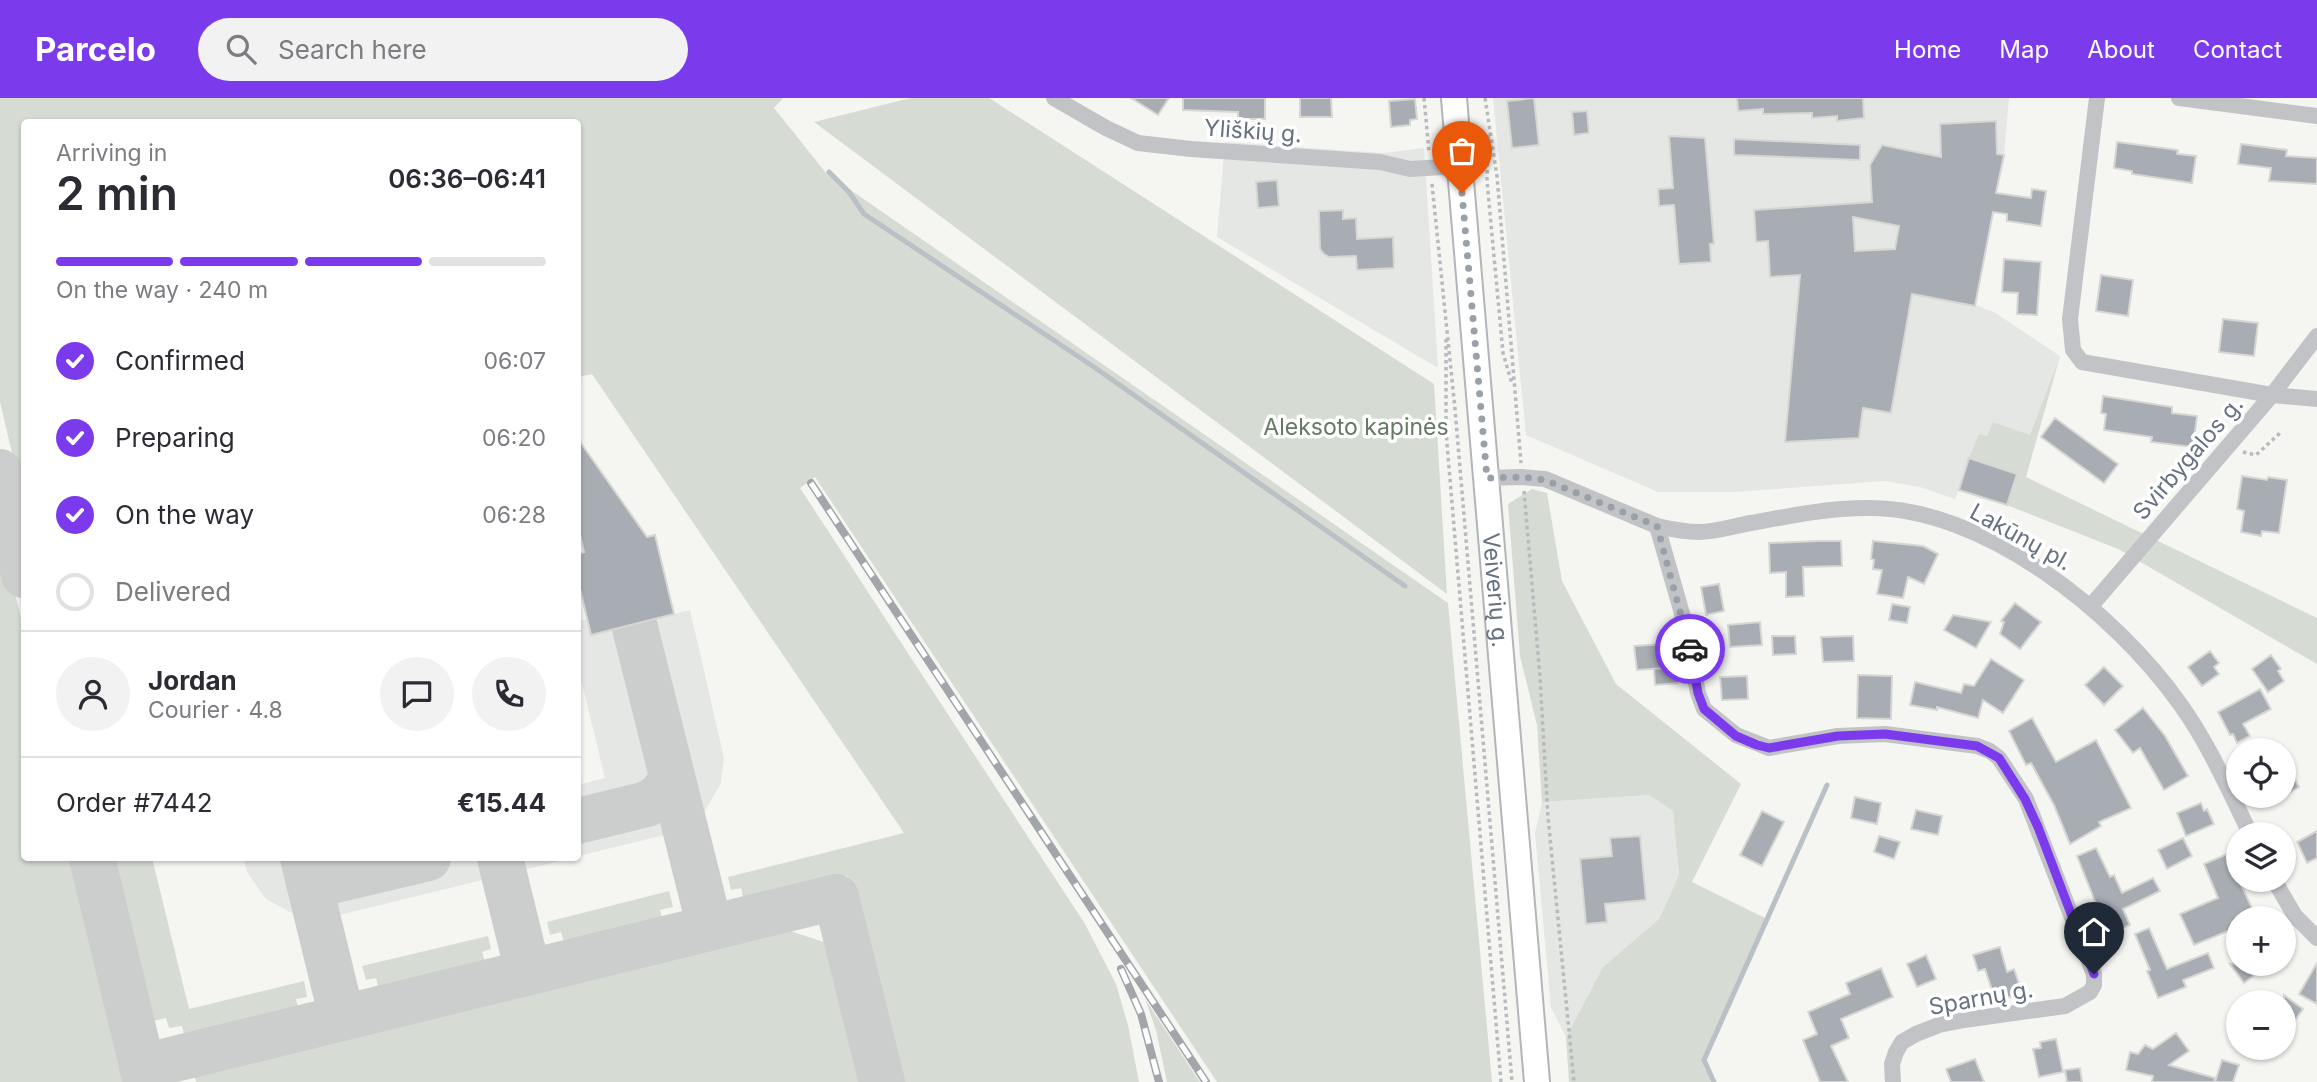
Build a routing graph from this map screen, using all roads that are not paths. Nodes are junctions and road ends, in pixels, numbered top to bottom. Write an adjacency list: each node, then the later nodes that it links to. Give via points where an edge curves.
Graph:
1 (1054, 98): 6 (street, Yliškių g., via 1138,143 1380,162 1410,169)
2 (1454, 98): 6 (main road, Veiverių g.)
3 (2096, 98): 8 (street, via 2070,319 2073,351 2082,362)
4 (2179, 98): 5 (street)
5 (2317, 117)
6 (1460, 166): 10 (main road, Veiverių g.)
7 (2317, 336): 8 (street, Svirbygalos g.)
8 (2272, 395): 9 (street); 12 (street, Svirbygalos g.)
9 (2317, 399)
10 (1487, 478): 11 (street, Lakūnų pl., via 1545,480); 16 (main road, Veiverių g.)
11 (1657, 526): 12 (street, Lakūnų pl., via 1700,532 1813,512 1905,511 1976,534 2044,572); 17 (street, Sparnų g., via 1704,709 1736,736 1769,748 1838,736 1885,734 1977,746 1999,758 2025,799 2094,974 2094,985 2065,1006 1964,1020 1916,1034 1896,1052)
12 (2091, 607): 13 (street, Lakūnų pl., via 2138,652 2180,703)
13 (2245, 822)
14 (2281, 892): 15 (street, via 2295,916)
15 (2317, 938)
16 (1537, 1082)
17 (1893, 1082)

